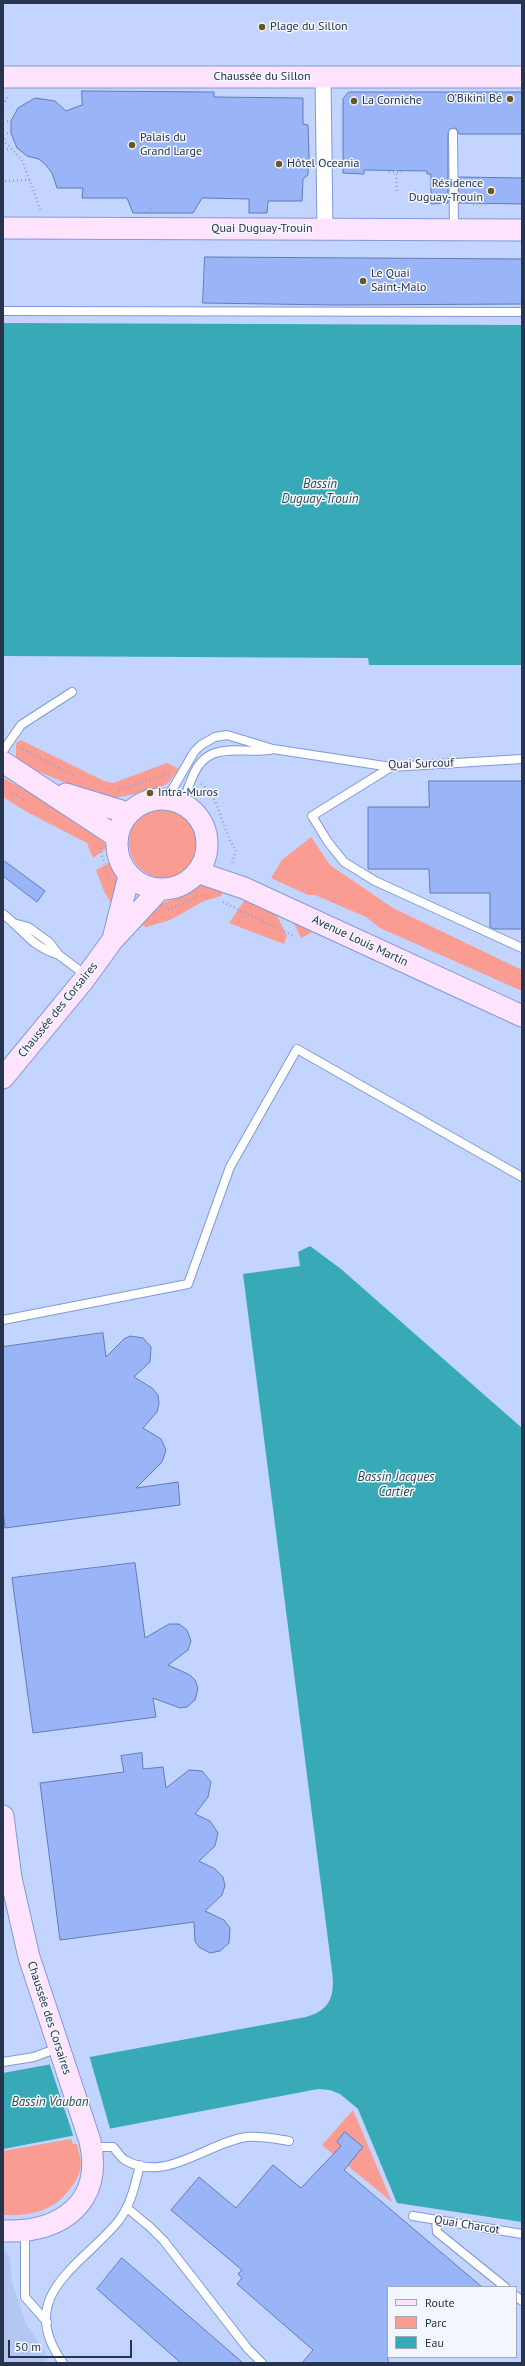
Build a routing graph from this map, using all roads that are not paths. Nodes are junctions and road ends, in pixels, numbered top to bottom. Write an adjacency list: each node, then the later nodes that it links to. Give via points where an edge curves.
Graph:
1 (324, 77): 2 (street, Chaussée du Sillon); 3 (street, Chaussée du Sillon); 6 (street)
2 (522, 77)
3 (6, 85)
4 (453, 133): 7 (lane)
5 (3, 228): 6 (street, Quai Duguay-Trouin)
6 (325, 230): 7 (street, Quai Duguay-Trouin)
7 (454, 230): 8 (street, Quai Duguay-Trouin)
8 (522, 230)
9 (3, 311): 10 (lane)
10 (522, 312)
11 (72, 692): 13 (lane, via 22,725)
12 (273, 749): 16 (lane, Quai Surcouf); 18 (lane, via 238,737 215,737 194,752 166,796); 19 (lane, via 213,752 200,762 191,780)
13 (3, 751)
14 (9, 754): 17 (street)
15 (522, 759): 16 (lane, Quai Surcouf)
16 (391, 767): 27 (lane, via 312,816 328,842 344,862 375,881)
17 (49, 790): 20 (street); 21 (street)
18 (154, 799): 19 (street, via 170,800); 20 (street)
19 (184, 805): 22 (street, via 198,818 205,835 206,854)
20 (128, 813): 21 (street)
21 (117, 837): 23 (street, via 118,856)
22 (197, 872): 24 (street, via 181,885); 29 (street, Avenue Louis Martin, via 244,888)
23 (129, 876): 24 (street, via 149,887); 26 (street, Chaussée des Corsaires)
24 (160, 889): 26 (street, Chaussée des Corsaires)
25 (3, 914): 28 (lane, via 17,924 23,935 35,944 59,955)
26 (112, 941): 28 (street, Chaussée des Corsaires)
27 (522, 948)
28 (87, 976): 30 (street, Chaussée des Corsaires)
29 (522, 1016)
30 (3, 1078)
31 (522, 1177): 32 (lane, via 297,1049 230,1167 188,1284)
32 (3, 1320)
33 (3, 1816): 34 (street, Chaussée des Corsaires, via 18,1915)
34 (59, 2048): 35 (lane, via 34,2057); 37 (street, Chaussée des Corsaires)
35 (3, 2062)
36 (290, 2141): 38 (lane, via 247,2137 207,2149 184,2162 158,2167)
37 (91, 2144): 38 (lane, via 113,2147 125,2160); 42 (street, Chaussée des Corsaires, via 94,2160 91,2183 79,2206 64,2218 49,2225)
38 (140, 2165): 39 (lane)
39 (127, 2208): 46 (lane, via 117,2224 68,2270 56,2286 49,2303); 48 (lane, via 164,2242)
40 (413, 2216): 41 (lane, Quai Charcot)
41 (436, 2220): 44 (lane, Quai Charcot); 45 (lane, via 437,2232)
42 (25, 2230): 43 (street, Chaussée des Corsaires); 46 (lane, via 25,2298)
43 (3, 2231)
44 (522, 2234)
45 (504, 2286)
46 (47, 2322): 47 (lane, via 50,2340)
47 (63, 2363)
48 (262, 2363)

